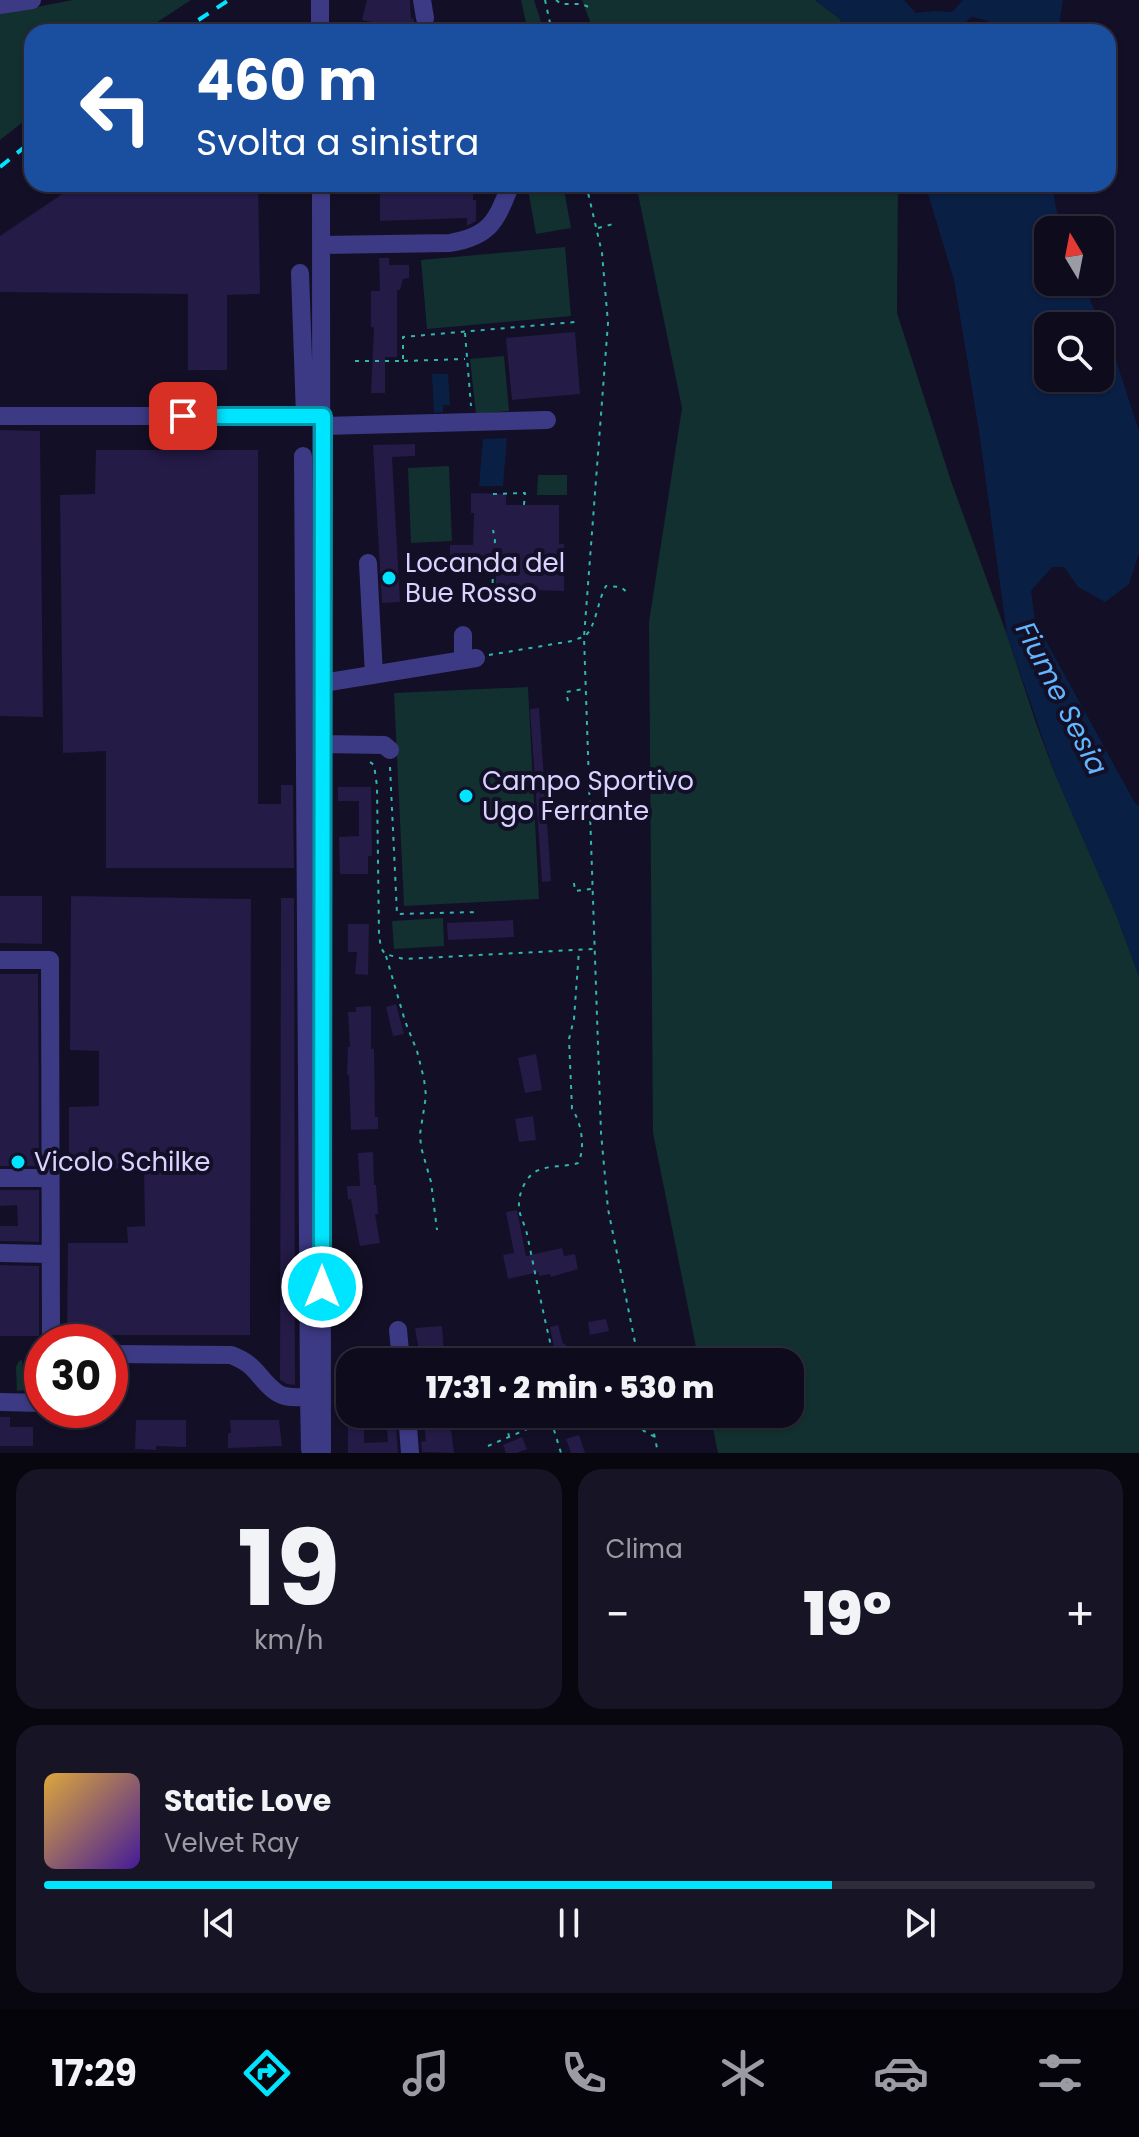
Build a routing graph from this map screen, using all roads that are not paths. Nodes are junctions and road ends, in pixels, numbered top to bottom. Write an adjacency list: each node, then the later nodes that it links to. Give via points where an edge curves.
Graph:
1 (32, 0): 3 (street)
2 (320, 0): 4 (street)
3 (0, 5)
4 (320, 24)
5 (321, 192): 7 (street)
6 (508, 192): 7 (street, via 487,230 470,239)
7 (322, 245): 10 (street)
8 (300, 273): 10 (street)
9 (0, 416): 10 (street)
10 (317, 419): 11 (street); 16 (street)
11 (547, 420)
12 (303, 456): 24 (street)
13 (368, 563): 15 (street)
14 (463, 635): 15 (street, via 470,658)
15 (374, 675): 16 (street)
16 (323, 683): 17 (street)
17 (322, 744): 18 (street, via 384,745); 24 (street)
18 (390, 750)
19 (0, 960): 21 (street, via 50,960)
20 (0, 1178): 21 (street)
21 (50, 1178): 23 (street)
22 (0, 1253): 23 (street)
23 (50, 1254): 25 (street)
24 (313, 1256): 29 (street); 34 (street)
25 (51, 1324)
26 (398, 1330): 27 (street)
27 (400, 1348)
28 (128, 1354): 29 (street, via 231,1355 247,1361 277,1393)
29 (309, 1397): 33 (street)
30 (0, 1402): 31 (street)
31 (24, 1403)
32 (408, 1428): 35 (street)
33 (311, 1453)
34 (322, 1453)
35 (410, 1453)

